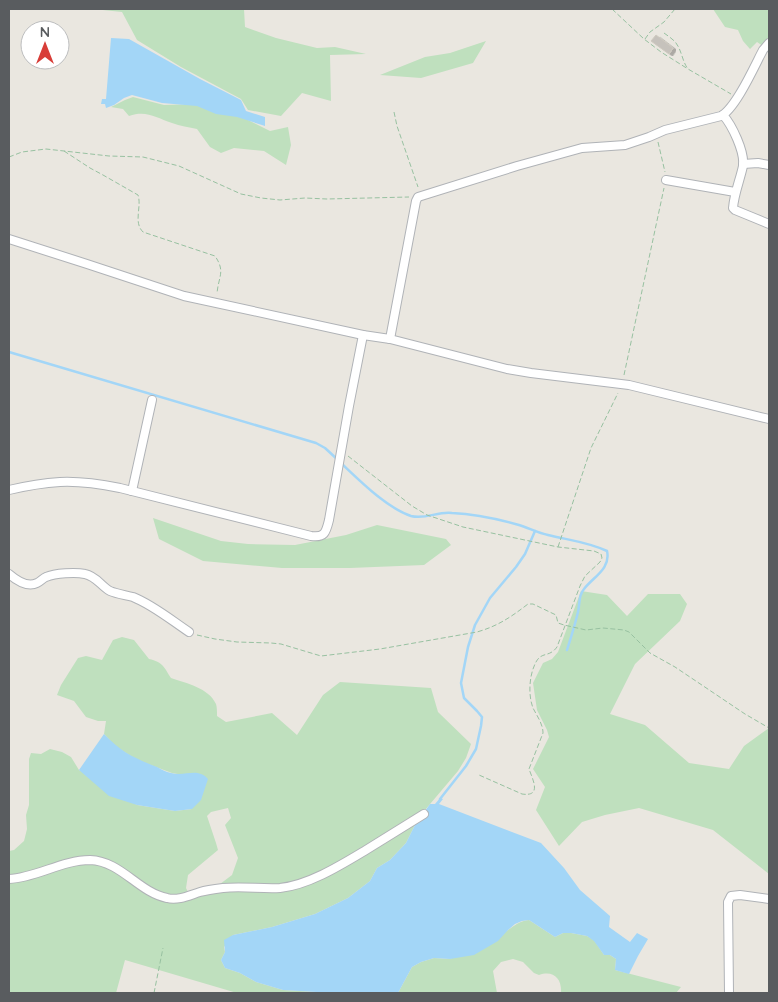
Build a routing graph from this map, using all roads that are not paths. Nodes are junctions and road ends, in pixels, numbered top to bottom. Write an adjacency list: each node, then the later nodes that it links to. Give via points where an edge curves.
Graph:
1 (769, 42): 2 (street, via 735,101)
2 (723, 115): 3 (street, via 735,132); 10 (street, via 665,130 625,145 582,148 419,197)
3 (743, 164): 4 (street); 6 (street)
4 (769, 166)
5 (666, 180): 6 (street)
6 (736, 192): 7 (street, via 734,209)
7 (769, 224)
8 (9, 239): 9 (street, via 184,296)
9 (363, 335): 10 (street); 14 (street, via 330,520 322,536 311,536)
10 (390, 340): 12 (street, via 507,369 623,384)
11 (152, 400): 14 (street)
12 (769, 419)
13 (9, 490): 14 (street, via 43,483 73,482)
14 (132, 491)
15 (9, 574): 16 (street, via 30,585 52,575 85,574 109,590 144,603)
16 (189, 632)
17 (424, 814): 18 (street, via 320,876 280,888 222,888 176,899 167,898 102,861 88,860)
18 (9, 879)
19 (769, 899): 20 (street, via 740,894 731,896 728,902)
20 (729, 993)

